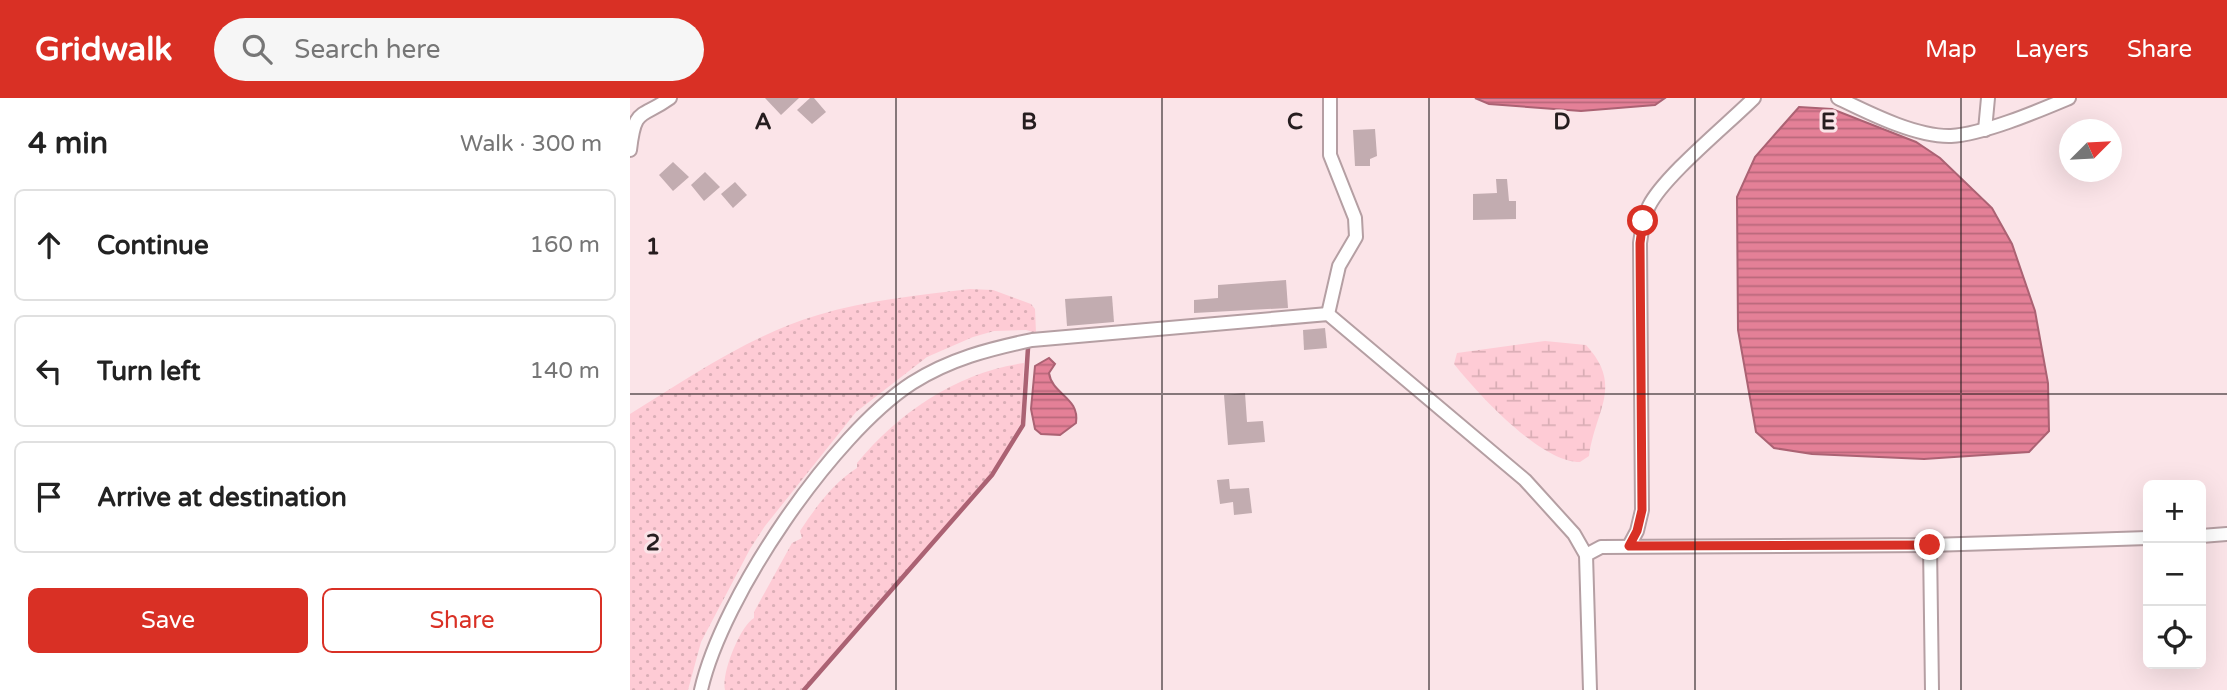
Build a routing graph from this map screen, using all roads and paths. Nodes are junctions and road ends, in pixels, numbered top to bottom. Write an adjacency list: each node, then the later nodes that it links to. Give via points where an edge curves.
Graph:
1 (670, 98): 8 (street, via 640,113)
2 (1330, 98): 9 (street, via 1330,155 1355,218 1356,237 1339,266)
3 (1754, 98): 14 (street, via 1664,185 1643,221 1642,510)
4 (1838, 98): 7 (street, via 1877,117 1933,134)
5 (1987, 98): 7 (street)
6 (2069, 98): 7 (street)
7 (1985, 130)
8 (630, 150)
9 (1328, 314): 15 (street, via 1525,480 1574,534); 16 (street, via 1032,340 948,363 911,384 844,446 799,499 730,613 706,664)
10 (2227, 534): 11 (street)
11 (2206, 536)
12 (2143, 538): 13 (street)
13 (1930, 545): 14 (street); 18 (street)
14 (1629, 546): 15 (street, via 1601,547)
15 (1586, 555): 17 (street)
16 (701, 690)
17 (1590, 690)
18 (1933, 690)

